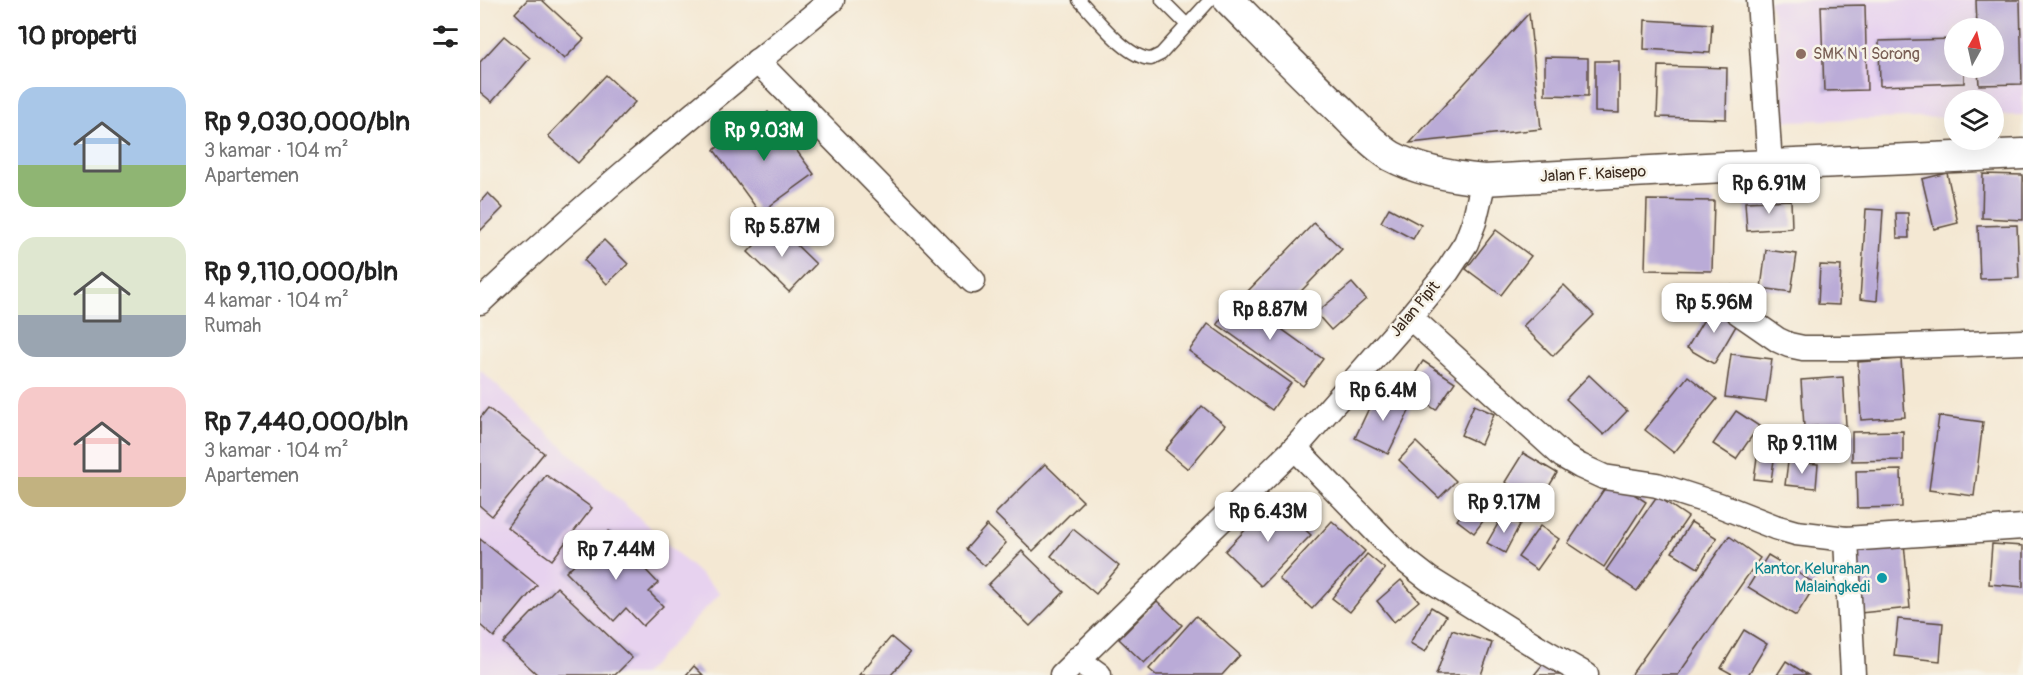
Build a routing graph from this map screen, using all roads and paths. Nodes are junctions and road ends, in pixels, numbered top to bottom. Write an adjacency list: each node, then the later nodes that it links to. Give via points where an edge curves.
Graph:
1 (832, 0): 8 (street)
2 (1079, 0): 7 (lane, via 1127,48 1144,59 1161,54)
3 (1162, 0): 7 (lane)
4 (1210, 0): 7 (lane)
5 (1229, 0): 11 (street, Jalan F. Kaisepo, via 1369,139 1391,155 1418,167)
6 (1759, 0): 10 (street)
7 (1187, 26)
8 (757, 61): 12 (street); 14 (street)
9 (2023, 154): 10 (street, Jalan F. Kaisepo)
10 (1770, 165): 11 (street, Jalan F. Kaisepo)
11 (1484, 180): 15 (street, Jalan Pipit, via 1466,243)
12 (973, 281)
13 (1729, 298): 16 (street, via 1739,313 1778,340 1803,348)
14 (480, 302)
15 (1410, 317): 17 (street, Jalan Pipit); 19 (street, via 1563,456 1580,466 1604,477 1657,485 1796,533)
16 (2023, 342)
17 (1295, 448): 20 (street, Jalan Pipit); 22 (street, via 1402,558 1429,579)
18 (2023, 527): 19 (street)
19 (1846, 539): 23 (street)
20 (1070, 667): 21 (street)
21 (1099, 675)
22 (1586, 675)
23 (1853, 675)

